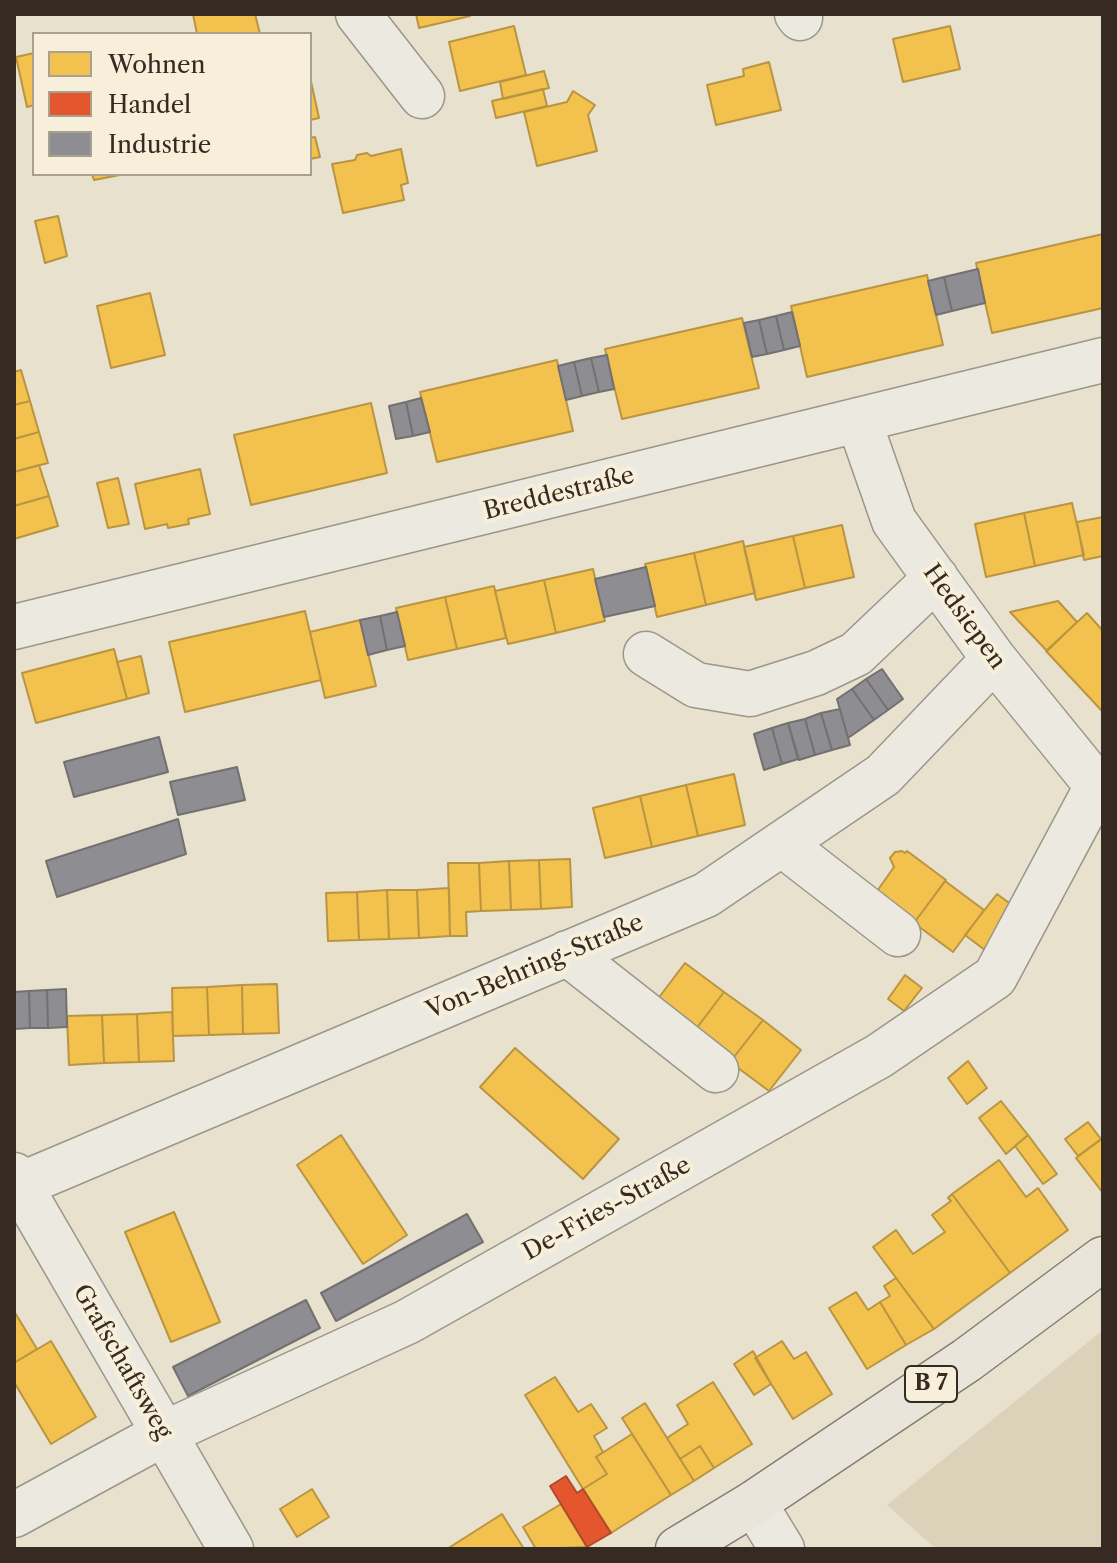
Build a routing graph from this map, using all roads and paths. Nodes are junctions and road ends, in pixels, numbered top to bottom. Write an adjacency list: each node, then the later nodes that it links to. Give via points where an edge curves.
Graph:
1 (358, 14): 2 (street)
2 (422, 96)
3 (1103, 360): 4 (street, Breddestraße)
4 (859, 421): 5 (street, Hedsiepen, via 894,521); 6 (street, Breddestraße)
5 (936, 578): 7 (street, via 856,654 750,694 696,685); 8 (street, Hedsiepen)
6 (14, 627)
7 (646, 654)
8 (994, 659): 9 (street, Hedsiepen); 10 (street, Von-Behring-Straße, via 883,775)
9 (1100, 790): 16 (street, De-Fries-Straße, via 995,977 879,1056 407,1322)
10 (782, 844): 11 (street); 12 (street, Von-Behring-Straße, via 706,895)
11 (898, 934)
12 (567, 953): 13 (street); 14 (street, Von-Behring-Straße)
13 (716, 1070)
14 (17, 1180): 16 (street, Grafschaftsweg)
15 (1103, 1259): 17 (main road, B 7, via 967,1360)
16 (163, 1434): 18 (street, De-Fries-Straße); 19 (street, Grafschaftsweg)
17 (754, 1503): 20 (main road, B 7); 21 (street)
18 (14, 1515)
19 (231, 1549)
20 (678, 1549)
21 (782, 1549)

